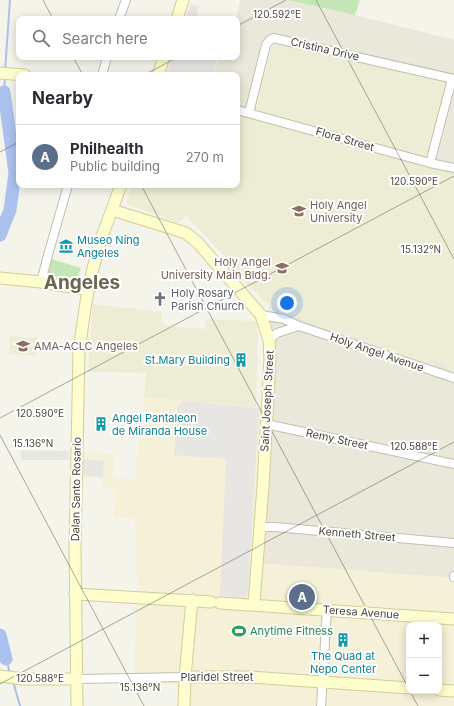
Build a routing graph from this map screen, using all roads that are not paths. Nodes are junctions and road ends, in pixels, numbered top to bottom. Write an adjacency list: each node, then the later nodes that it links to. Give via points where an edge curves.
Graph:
1 (126, 0): 3 (street)
2 (184, 0): 4 (street)
3 (120, 16)
4 (178, 16)
5 (106, 60): 7 (street)
6 (163, 60): 8 (street)
7 (103, 72)
8 (159, 72)
9 (0, 73): 10 (street)
10 (16, 74)
11 (453, 79): 13 (street, Cristina Drive, via 273,38 266,45); 14 (street)
12 (240, 111): 13 (street, Flora Street)
13 (249, 113): 14 (street, Flora Street)
14 (430, 163): 15 (street, Flora Street)
15 (454, 168)
16 (67, 188): 20 (street)
17 (120, 188): 18 (street, Dalan Santo Rosario)
18 (112, 210): 21 (street, Dalan Santo Rosario, via 101,239); 22 (street, Saint Joseph Street, via 186,233 198,242)
19 (0, 278): 20 (street)
20 (41, 282): 21 (street)
21 (88, 290): 30 (street, Dalan Santo Rosario, via 80,350 77,413)
22 (261, 315): 23 (street, Holy Angel Avenue, via 284,319); 24 (street, Saint Joseph Street)
23 (299, 326): 24 (street, via 280,332); 25 (street, Holy Angel Avenue)
24 (269, 340): 26 (street, Saint Joseph Street)
25 (454, 378)
26 (266, 424): 27 (street, Remy Street); 28 (street, Saint Joseph Street)
27 (454, 464)
28 (260, 527): 29 (street, Kenneth Street); 32 (street, Saint Joseph Street)
29 (454, 542)
30 (75, 594): 31 (street, Teresa Avenue); 37 (street, Dalan Santo Rosario)
31 (192, 600): 32 (street, Teresa Avenue); 36 (street)
32 (254, 604): 33 (street, Teresa Avenue)
33 (327, 610): 34 (street, Teresa Avenue); 38 (street)
34 (454, 619)
35 (4, 677): 37 (street, Plaridel Street)
36 (185, 677): 37 (street, Plaridel Street); 38 (street, Plaridel Street); 43 (street)
37 (76, 679): 42 (street, Dalan Santo Rosario)
38 (323, 681): 39 (street, Plaridel Street); 44 (street)
39 (406, 688)
40 (442, 690): 41 (street)
41 (454, 691)
42 (77, 706)
43 (184, 706)
44 (321, 706)

